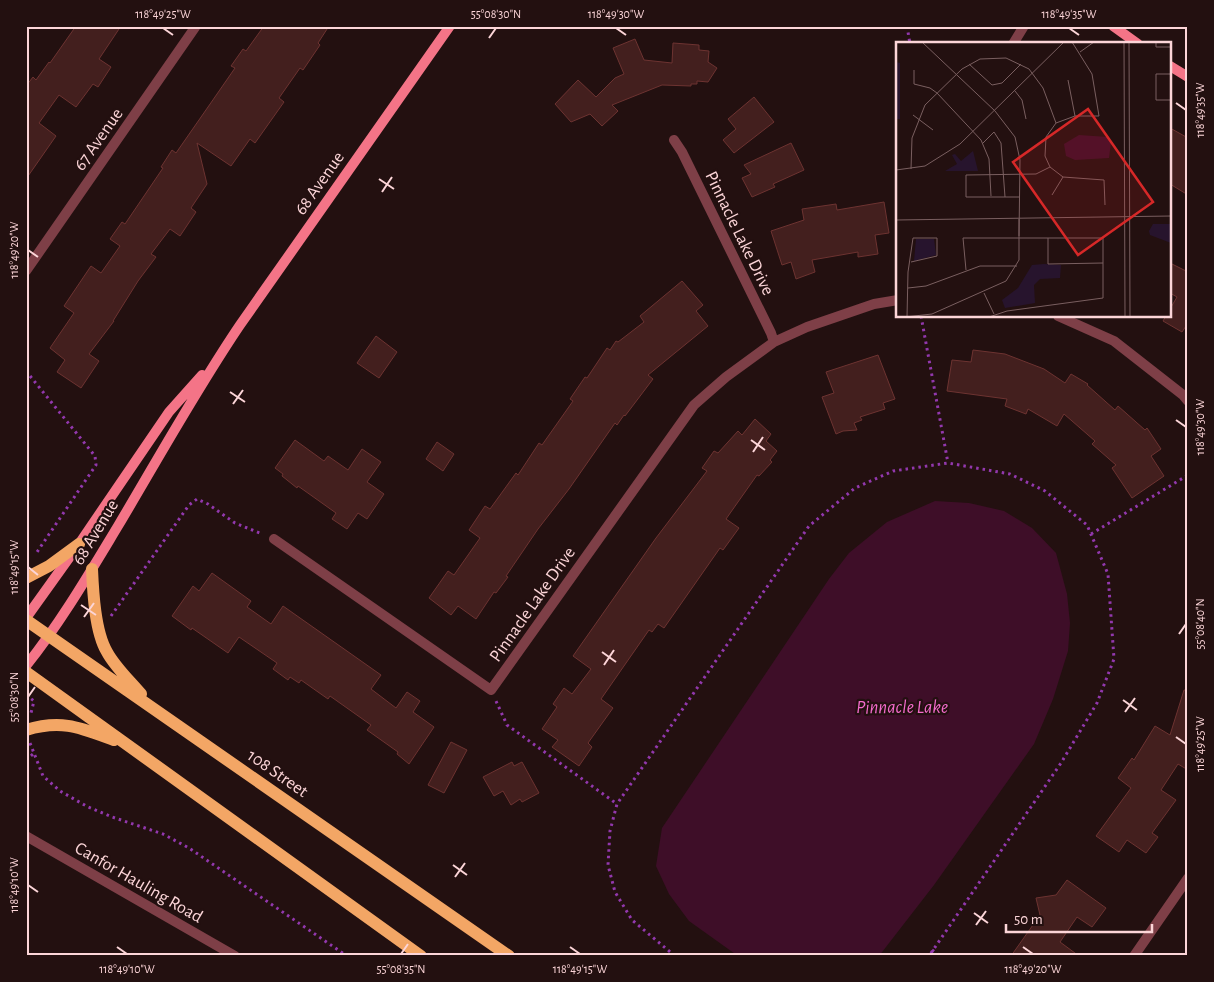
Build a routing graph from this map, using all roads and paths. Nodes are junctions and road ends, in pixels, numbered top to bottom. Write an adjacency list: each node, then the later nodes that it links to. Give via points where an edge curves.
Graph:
1 (196, 26): 12 (street, 67 Avenue)
2 (450, 26): 17 (main road, 68 Avenue)
3 (907, 26): 6 (path)
4 (1024, 26): 7 (street)
5 (1113, 26): 8 (main road)
6 (910, 42)
7 (1014, 42)
8 (1135, 42)
9 (1172, 67): 10 (main road)
10 (1188, 77)
11 (674, 140): 16 (street, Pinnacle Lake Drive)
12 (26, 271)
13 (896, 300): 16 (street, Pinnacle Lake Drive, via 874,304 807,326)
14 (921, 318): 20 (path)
15 (1062, 318): 19 (street, via 1114,341)
16 (774, 342): 33 (street, Pinnacle Lake Drive, via 694,405)
17 (216, 360): 24 (main road, 68 Avenue, via 169,412); 25 (main road, 68 Avenue)
18 (26, 371): 26 (path, via 95,456 96,466 36,553)
19 (1188, 401)
20 (948, 463): 22 (path, via 1010,474 1045,491 1087,525); 41 (path, via 893,471 855,488 809,526)
21 (1188, 475): 22 (path)
22 (1091, 534): 44 (path, via 1108,574 1114,659 1097,703 1061,763)
23 (274, 538): 27 (path, via 235,523 197,500 189,505); 33 (street, Pinnacle Lake Drive)
24 (79, 544): 26 (main road); 28 (main road, 68 Avenue)
25 (92, 569): 29 (main road, 68 Avenue); 36 (main road, via 102,644)
26 (27, 578)
27 (113, 614)
28 (26, 620): 29 (main road, 108 Street)
29 (50, 636): 30 (main road, 68 Avenue); 36 (main road, 108 Street)
30 (26, 666)
31 (26, 672): 32 (main road)
32 (44, 685): 35 (path); 38 (main road)
33 (492, 690): 41 (path, via 507,725)
34 (26, 695): 35 (path)
35 (34, 701): 37 (path)
36 (154, 709): 48 (main road, 108 Street)
37 (27, 730): 38 (main road, via 48,724 72,725); 39 (path)
38 (129, 745): 47 (main road)
39 (33, 754): 40 (path); 46 (path, via 43,776 60,790 112,818 163,834 189,848)
40 (26, 760)
41 (617, 804): 49 (path, via 610,831 608,865 615,892 632,920)
42 (26, 836): 45 (street, Canfor Hauling Road)
43 (1188, 878): 52 (street)
44 (932, 950): 50 (path); 51 (path)
45 (235, 956)
46 (347, 956)
47 (421, 956)
48 (508, 956)
49 (675, 956)
50 (929, 956)
51 (940, 956)
52 (1134, 956)

